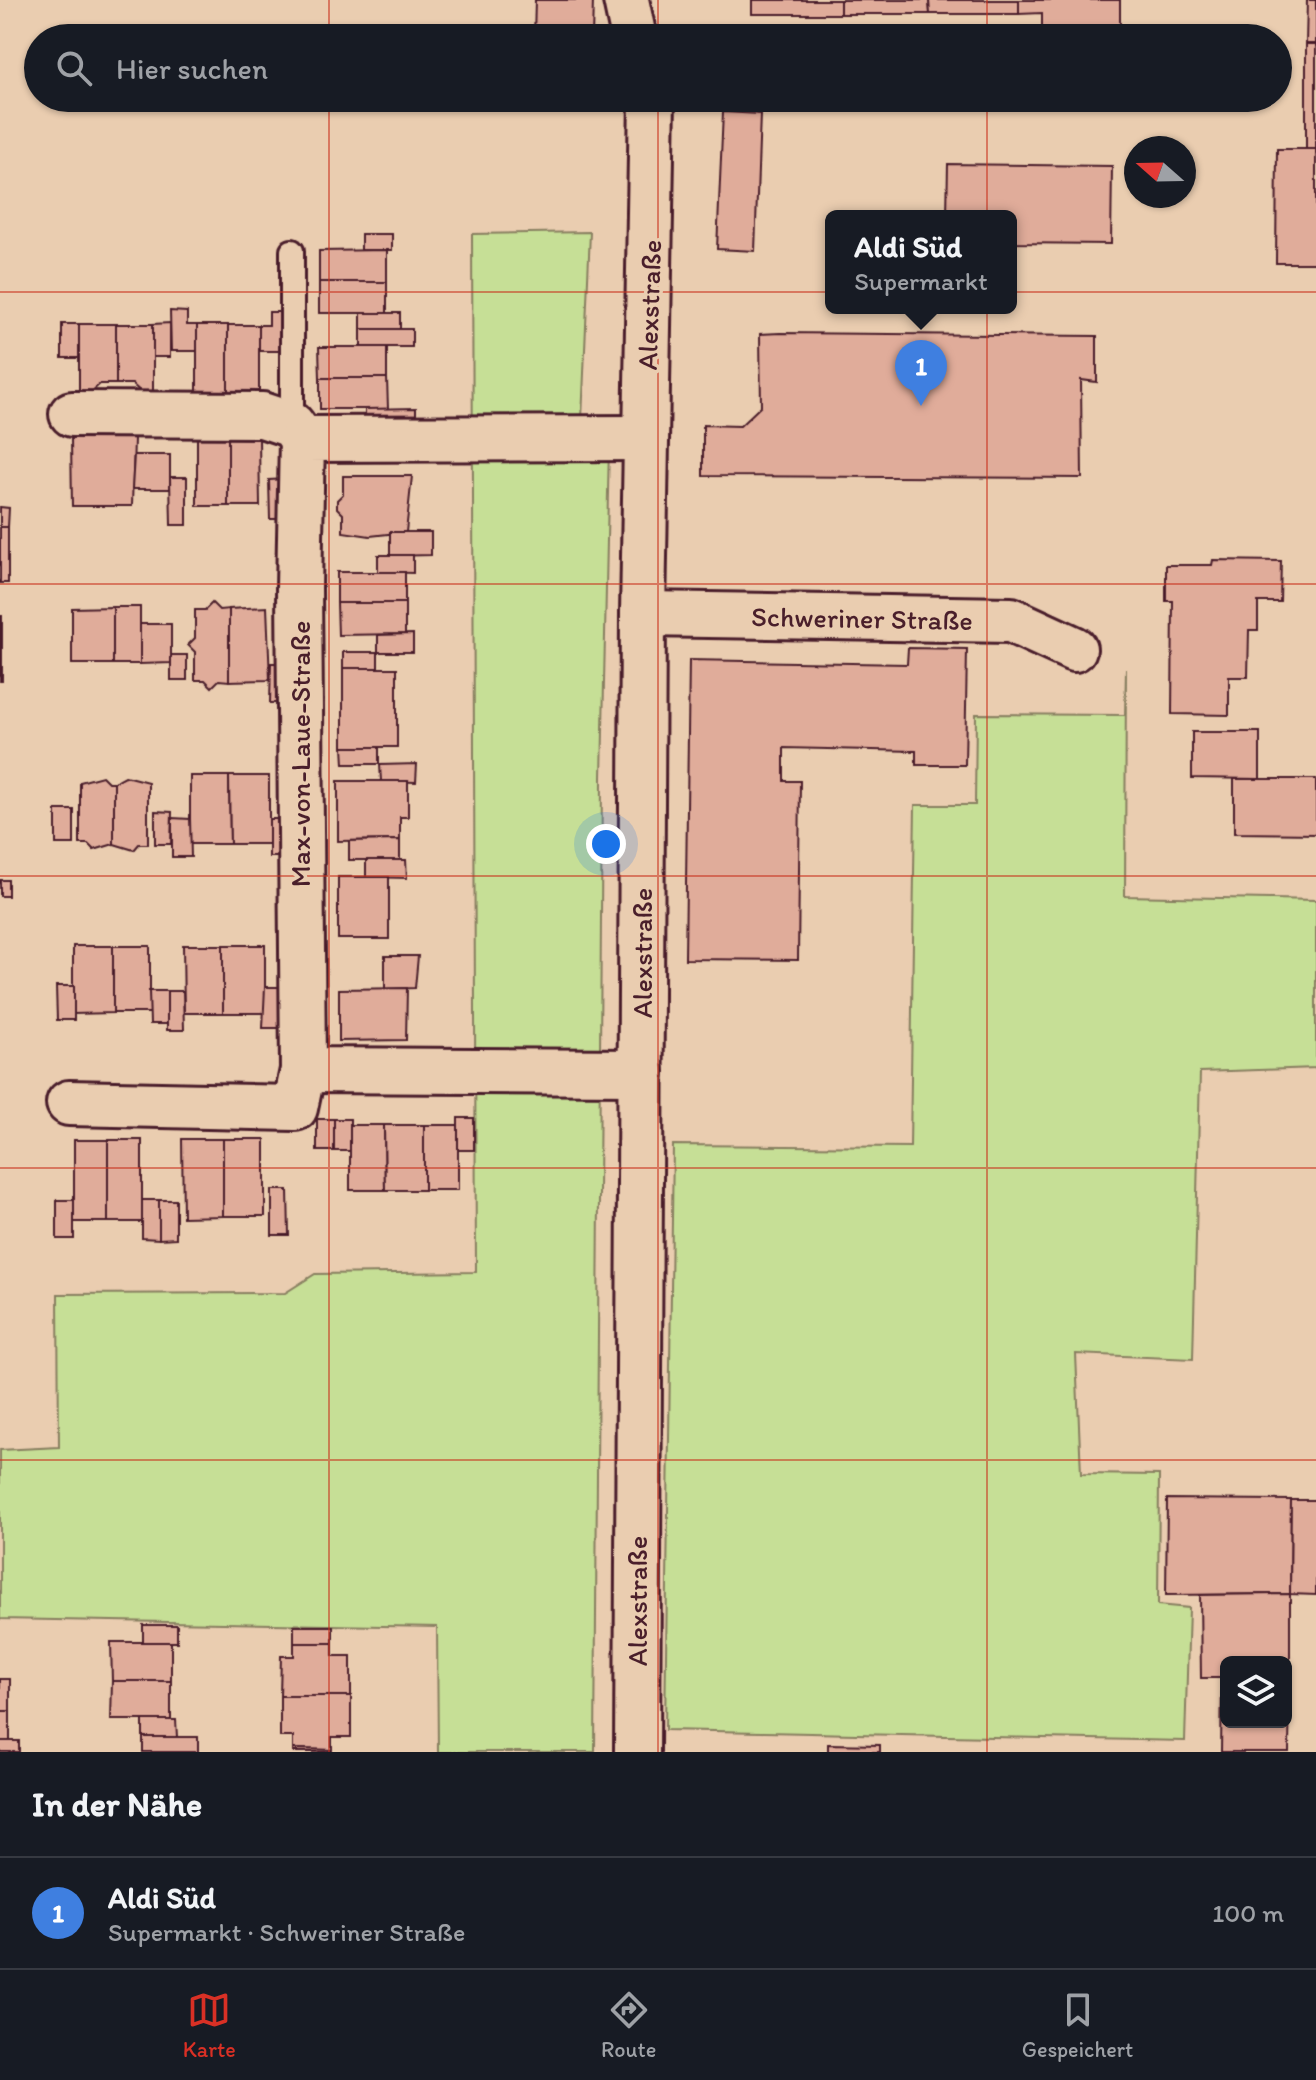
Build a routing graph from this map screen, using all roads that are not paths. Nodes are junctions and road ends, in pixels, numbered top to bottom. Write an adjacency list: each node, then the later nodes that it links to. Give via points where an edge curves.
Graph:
1 (626, 0): 3 (street)
2 (657, 0): 4 (street)
3 (631, 24)
4 (656, 24)
5 (651, 112): 9 (street, Alexstraße)
6 (292, 251): 8 (lane, Max-von-Laue-Straße)
7 (72, 414): 8 (street, via 262,415)
8 (297, 432): 9 (street); 12 (street, Max-von-Laue-Straße)
9 (646, 438): 10 (street, Alexstraße)
10 (643, 614): 11 (street, Schweriner Straße, via 1011,620); 13 (street, Alexstraße)
11 (1074, 649)
12 (303, 1070): 13 (street); 14 (street, Max-von-Laue-Straße, via 295,1108)
13 (641, 1072): 15 (street, Alexstraße)
14 (69, 1103)
15 (637, 1752)

